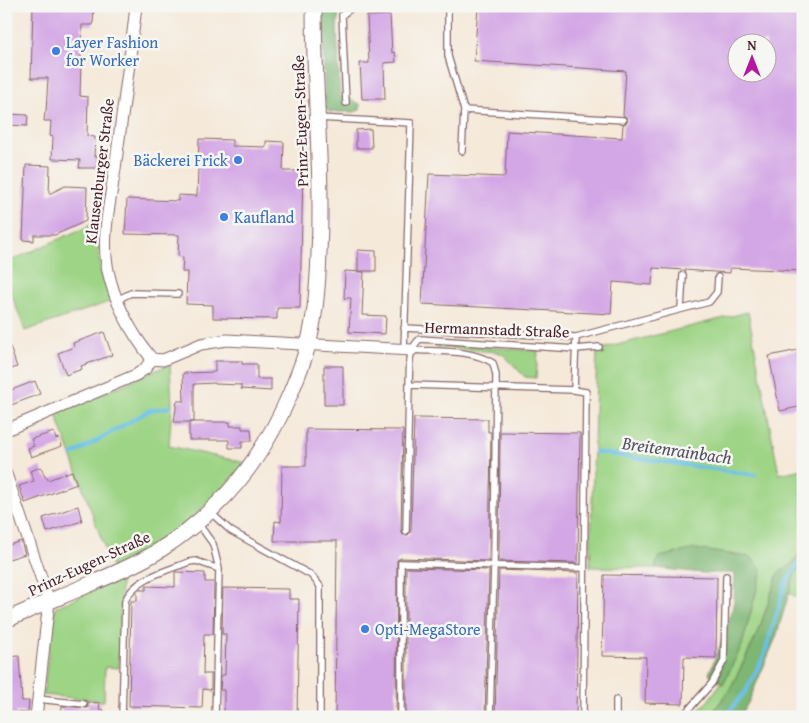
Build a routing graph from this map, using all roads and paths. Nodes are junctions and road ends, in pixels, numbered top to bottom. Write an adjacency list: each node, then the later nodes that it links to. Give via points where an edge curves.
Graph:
1 (136, 6): 13 (street, Klausenburger Straße, via 106,232 108,272)
2 (314, 6): 7 (street, Prinz-Eugen-Straße)
3 (354, 6): 5 (lane, via 342,16)
4 (448, 6): 6 (lane, via 448,56)
5 (346, 103)
6 (464, 110): 8 (lane); 9 (lane)
7 (318, 118): 15 (lane, via 411,123); 17 (street, Prinz-Eugen-Straße, via 320,222 315,305)
8 (623, 120)
9 (462, 151)
10 (683, 275): 14 (lane)
11 (718, 277): 14 (lane, via 717,292 709,302)
12 (178, 294): 13 (lane, via 131,293)
13 (117, 300): 21 (street, Klausenburger Straße)
14 (681, 309): 16 (lane)
15 (404, 328): 16 (lane); 20 (lane)
16 (576, 337): 19 (lane)
17 (308, 345): 20 (street); 21 (street, via 227,340 201,344 163,360); 27 (street, Prinz-Eugen-Straße, via 269,438 241,479)
18 (599, 347): 19 (lane, Hermannstadt Straße)
19 (576, 349): 20 (lane, Hermannstadt Straße, via 420,339); 24 (lane)
20 (408, 350): 22 (lane); 23 (lane, via 484,357 493,363)
21 (152, 359): 25 (street, via 136,375)
22 (409, 385): 23 (lane); 29 (lane)
23 (496, 388): 24 (lane); 30 (lane)
24 (574, 390): 31 (lane, via 586,392)
25 (6, 430)
26 (6, 474): 34 (street)
27 (210, 512): 28 (street, Prinz-Eugen-Straße); 42 (lane, via 231,531 311,575 320,586)
28 (198, 523): 32 (lane, via 213,544); 34 (street, Prinz-Eugen-Straße, via 141,561)
29 (406, 531)
30 (494, 565): 31 (lane); 43 (lane, via 401,563); 44 (lane)
31 (584, 568): 45 (lane)
32 (219, 569): 40 (lane, via 196,561 189,562 146,580 128,594 125,601); 41 (lane)
33 (726, 576): 47 (lane, via 724,661 712,683)
34 (50, 601): 35 (street, Prinz-Eugen-Straße); 36 (street)
35 (6, 620)
36 (38, 699): 38 (lane); 39 (street)
37 (616, 700): 46 (lane)
38 (84, 704)
39 (36, 717)
40 (122, 717)
41 (215, 717)
42 (320, 717)
43 (400, 717)
44 (490, 717)
45 (583, 717)
46 (616, 717)
47 (682, 717)

